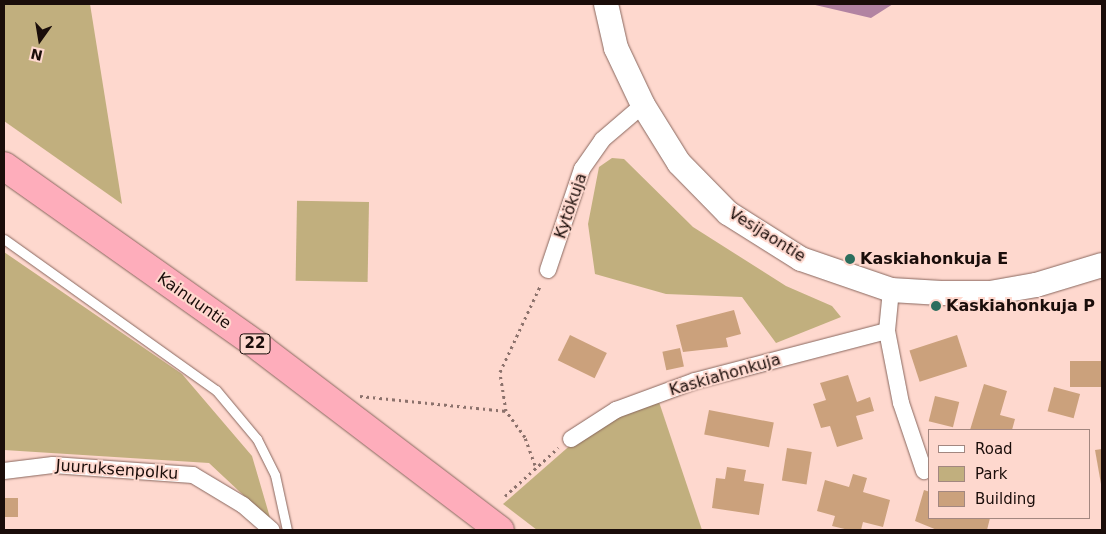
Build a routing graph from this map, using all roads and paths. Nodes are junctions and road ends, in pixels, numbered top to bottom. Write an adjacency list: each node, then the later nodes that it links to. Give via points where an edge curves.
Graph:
1 (606, 4): 2 (street, Vesijaontie, via 616,48)
2 (643, 106): 7 (street, Kytökuja, via 602,140 582,169); 8 (street, Vesijaontie, via 679,164 728,213 801,259)
3 (4, 166): 20 (highway, Kainuuntie / 22, via 262,349)
4 (4, 186): 19 (highway, Kainuuntie / 22)
5 (4, 240): 18 (lane, via 216,390 257,439 275,475)
6 (1102, 265): 8 (street, Vesijaontie, via 1036,285 990,293)
7 (548, 270): 11 (path, via 500,372)
8 (891, 290): 9 (street)
9 (887, 331): 12 (street, Kaskiahonkuja, via 695,381 616,410); 15 (street, via 901,403)
10 (360, 396): 11 (path)
11 (506, 411): 13 (path, via 525,437)
12 (571, 439): 13 (path)
13 (535, 465): 16 (path)
14 (4, 470): 17 (street, Juuruksenpolku, via 53,465 193,475 243,505)
15 (924, 471)
16 (505, 496)
17 (272, 530)
18 (287, 530)
19 (474, 530)
20 (500, 530)

